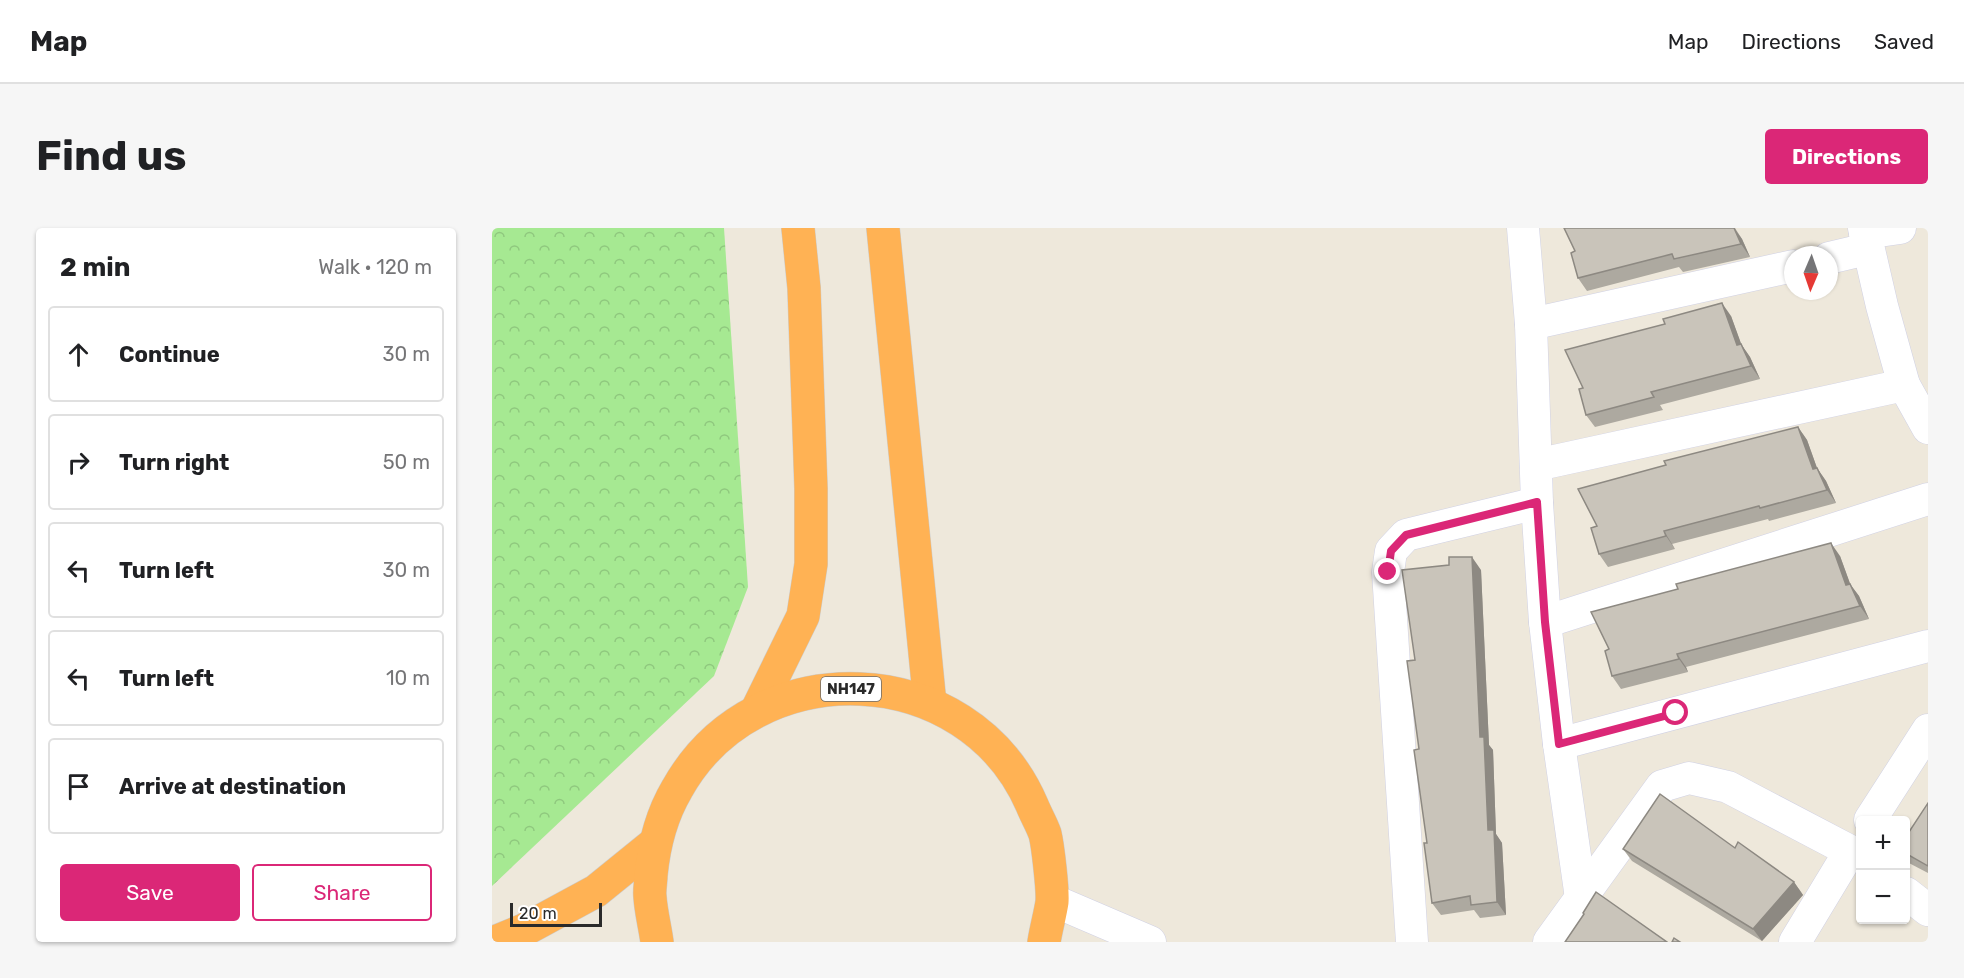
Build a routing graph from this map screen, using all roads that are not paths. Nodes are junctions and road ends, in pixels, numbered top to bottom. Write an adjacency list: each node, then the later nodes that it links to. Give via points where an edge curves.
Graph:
1 (798, 228): 17 (highway, NH147, via 804,288 811,564 803,616)
2 (883, 228): 16 (highway)
3 (1523, 228): 8 (street)
4 (1900, 228): 5 (street)
5 (1865, 237): 6 (street); 9 (street)
6 (1838, 253)
7 (1784, 268): 8 (street)
8 (1531, 324): 11 (street)
9 (1904, 385): 10 (street); 11 (street)
10 (1928, 428)
11 (1536, 465): 13 (street)
12 (1928, 499): 14 (street)
13 (1537, 502): 14 (street); 32 (street, via 1406,535 1391,551 1388,572)
14 (1545, 622): 19 (street)
15 (1928, 646): 19 (street)
16 (930, 704): 17 (highway, NH147, via 875,689 830,689 794,696); 26 (highway, NH147, via 966,724 996,749 1024,786 1045,834)
17 (758, 710): 21 (highway, NH147, via 713,742 684,775 666,807)
18 (1925, 743): 20 (street)
19 (1559, 744): 25 (street)
20 (1873, 816)
21 (654, 844): 28 (highway, via 596,891); 29 (highway, NH147, via 649,896)
22 (1856, 849): 25 (street, via 1728,787 1689,778 1662,786)
23 (1856, 850): 34 (street)
24 (1910, 897): 27 (street)
25 (1581, 898): 33 (street)
26 (1052, 900): 30 (highway, NH147); 31 (street)
27 (1928, 910)
28 (495, 942)
29 (657, 942)
30 (1044, 942)
31 (1150, 942)
32 (1412, 942)
33 (1549, 942)
34 (1795, 942)

